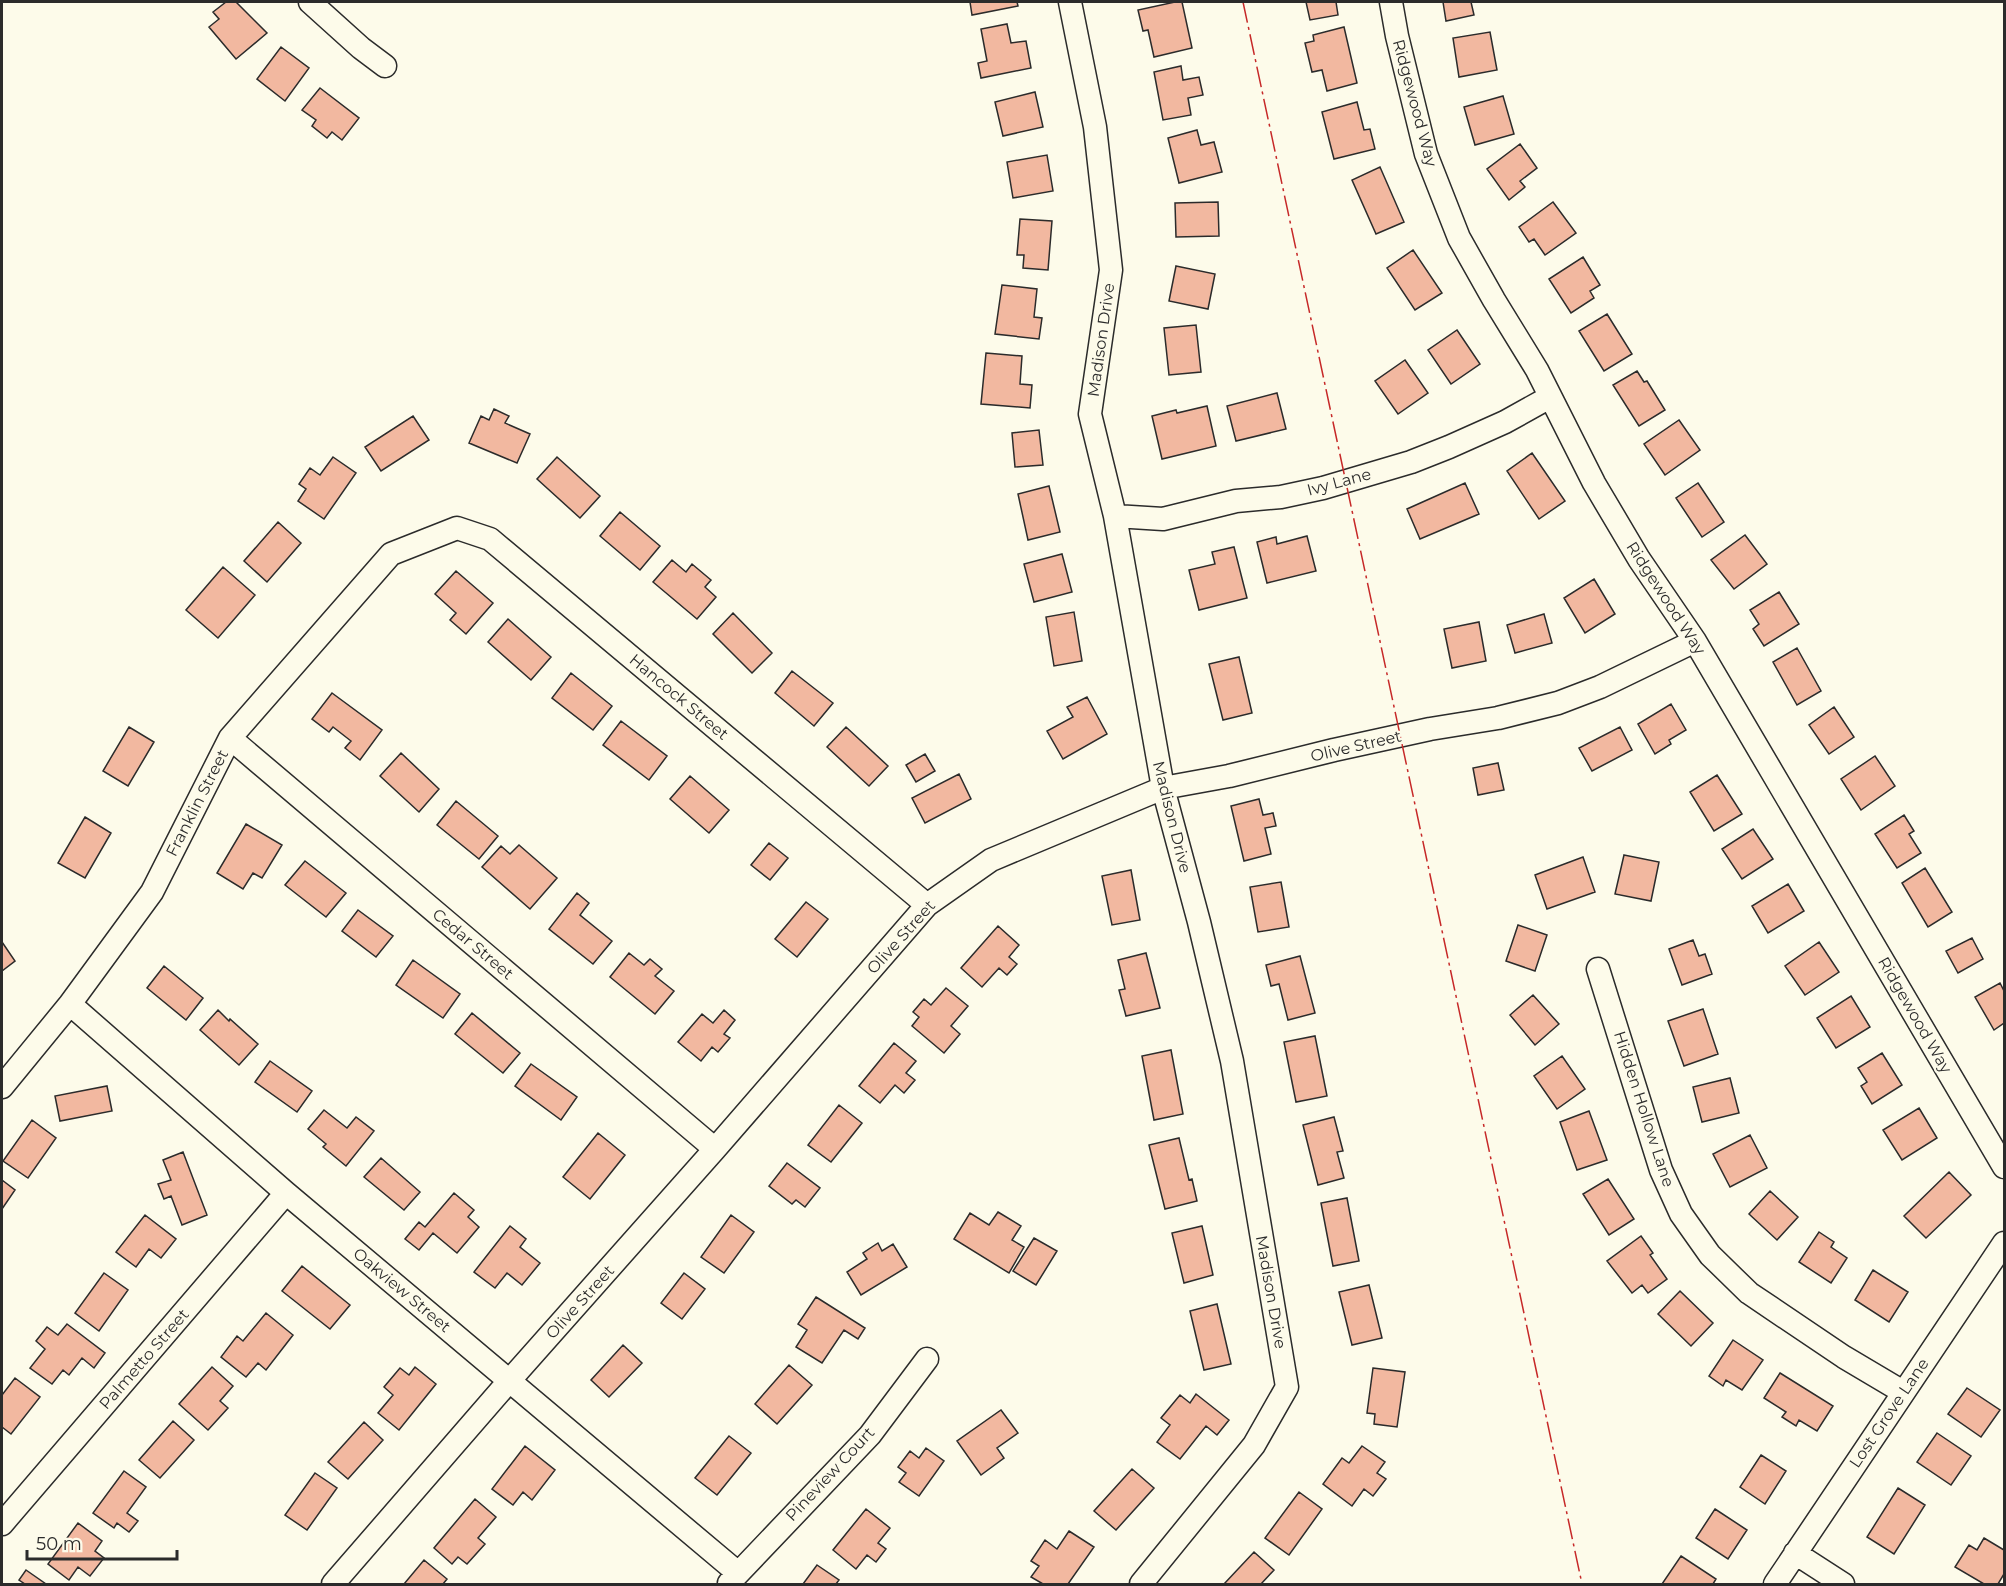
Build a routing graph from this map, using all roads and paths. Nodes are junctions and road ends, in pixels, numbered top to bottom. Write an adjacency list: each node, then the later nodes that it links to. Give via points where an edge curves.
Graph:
1 (310, 2): 4 (street)
2 (1070, 2): 6 (street, Madison Drive, via 1095,127 1111,270 1090,414)
3 (1391, 2): 5 (street, Ridgewood Way, via 1426,154 1459,238)
4 (385, 66)
5 (1550, 397): 6 (street, Ivy Lane, via 1449,447 1323,488 1236,501 1163,519); 8 (street, Ridgewood Way, via 1639,559)
6 (1114, 516): 10 (street, Madison Drive)
7 (418, 543): 9 (street, Franklin Street, via 391,554); 11 (street, Hancock Street, via 458,528 490,539)
8 (1695, 641): 10 (street, Olive Street, via 1558,703); 16 (street, Ridgewood Way)
9 (230, 738): 13 (street, Franklin Street, via 152,892); 15 (street, Cedar Street)
10 (1163, 788): 11 (street, Olive Street, via 991,860); 26 (street, Madison Drive, via 1232,1061 1287,1387 1254,1445)
11 (927, 905): 15 (street, Olive Street)
12 (1598, 969): 21 (street, Hidden Hollow Lane, via 1661,1170 1681,1214 1710,1255 1749,1293)
13 (70, 1004): 14 (street, Franklin Street); 17 (street, Oakview Street)
14 (2, 1087)
15 (716, 1149): 20 (street, Olive Street)
16 (2004, 1167)
17 (286, 1193): 20 (street, Oakview Street); 22 (street, Palmetto Street)
18 (2004, 1243): 21 (street, Lost Grove Lane)
19 (927, 1359): 24 (street, Pineview Court, via 870,1435)
20 (510, 1380): 24 (street, Oakview Street); 25 (street, Olive Street)
21 (1903, 1392): 23 (street, Lost Grove Lane)
22 (2, 1524)
23 (1795, 1553): 27 (street, Lost Grove Lane); 28 (street)
24 (733, 1579)
25 (333, 1584)
26 (1141, 1584)
27 (1775, 1584)
28 (1843, 1584)

